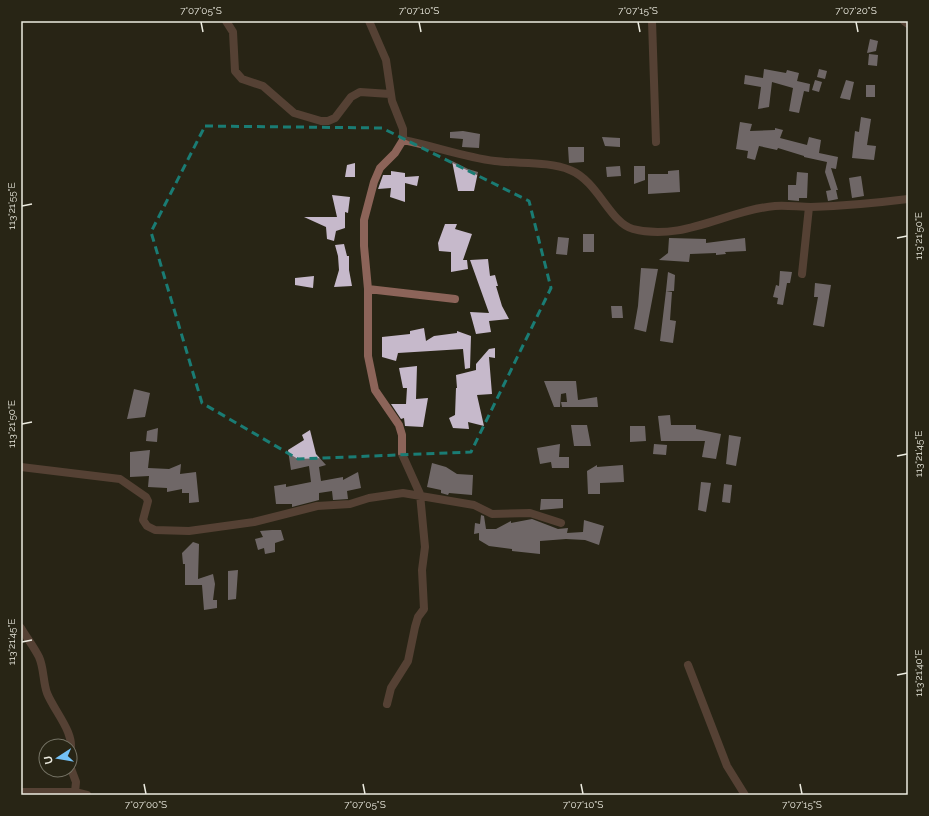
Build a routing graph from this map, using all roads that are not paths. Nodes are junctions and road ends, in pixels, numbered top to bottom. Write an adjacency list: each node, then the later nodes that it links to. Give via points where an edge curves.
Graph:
1 (226, 21): 6 (street, via 233,32 235,71 238,77 263,86 300,116 328,122 335,118 351,97 360,92)
2 (369, 21): 6 (street, via 386,60)
3 (652, 21): 8 (street)
4 (904, 21): 5 (street)
5 (908, 24)
6 (390, 94): 7 (street, via 403,129)
7 (404, 140): 10 (street, via 465,156 570,169 584,177 600,194 616,218 638,230 652,232 688,229 750,210 775,206); 12 (street, via 380,168 367,205 364,246)
8 (656, 142)
9 (908, 199): 10 (street)
10 (809, 207): 11 (street)
11 (802, 274)
12 (368, 289): 13 (street); 15 (street, via 368,356 375,390 400,425 402,454)
13 (456, 299)
14 (21, 467): 15 (street, via 120,479 146,497 148,501 143,520 154,530 196,530 254,522 317,506 350,504 403,493)
15 (420, 494): 16 (street, via 474,505 492,514 530,513); 19 (street, via 425,547 422,570 424,609 418,617 408,661 391,688)
16 (561, 523)
17 (21, 628): 20 (street, via 40,659 47,694 64,722)
18 (688, 665): 25 (street, via 727,766)
19 (387, 704)
20 (70, 738)
21 (74, 778): 23 (street)
22 (21, 792): 23 (street)
23 (75, 792): 24 (street)
24 (87, 795)
25 (745, 795)

